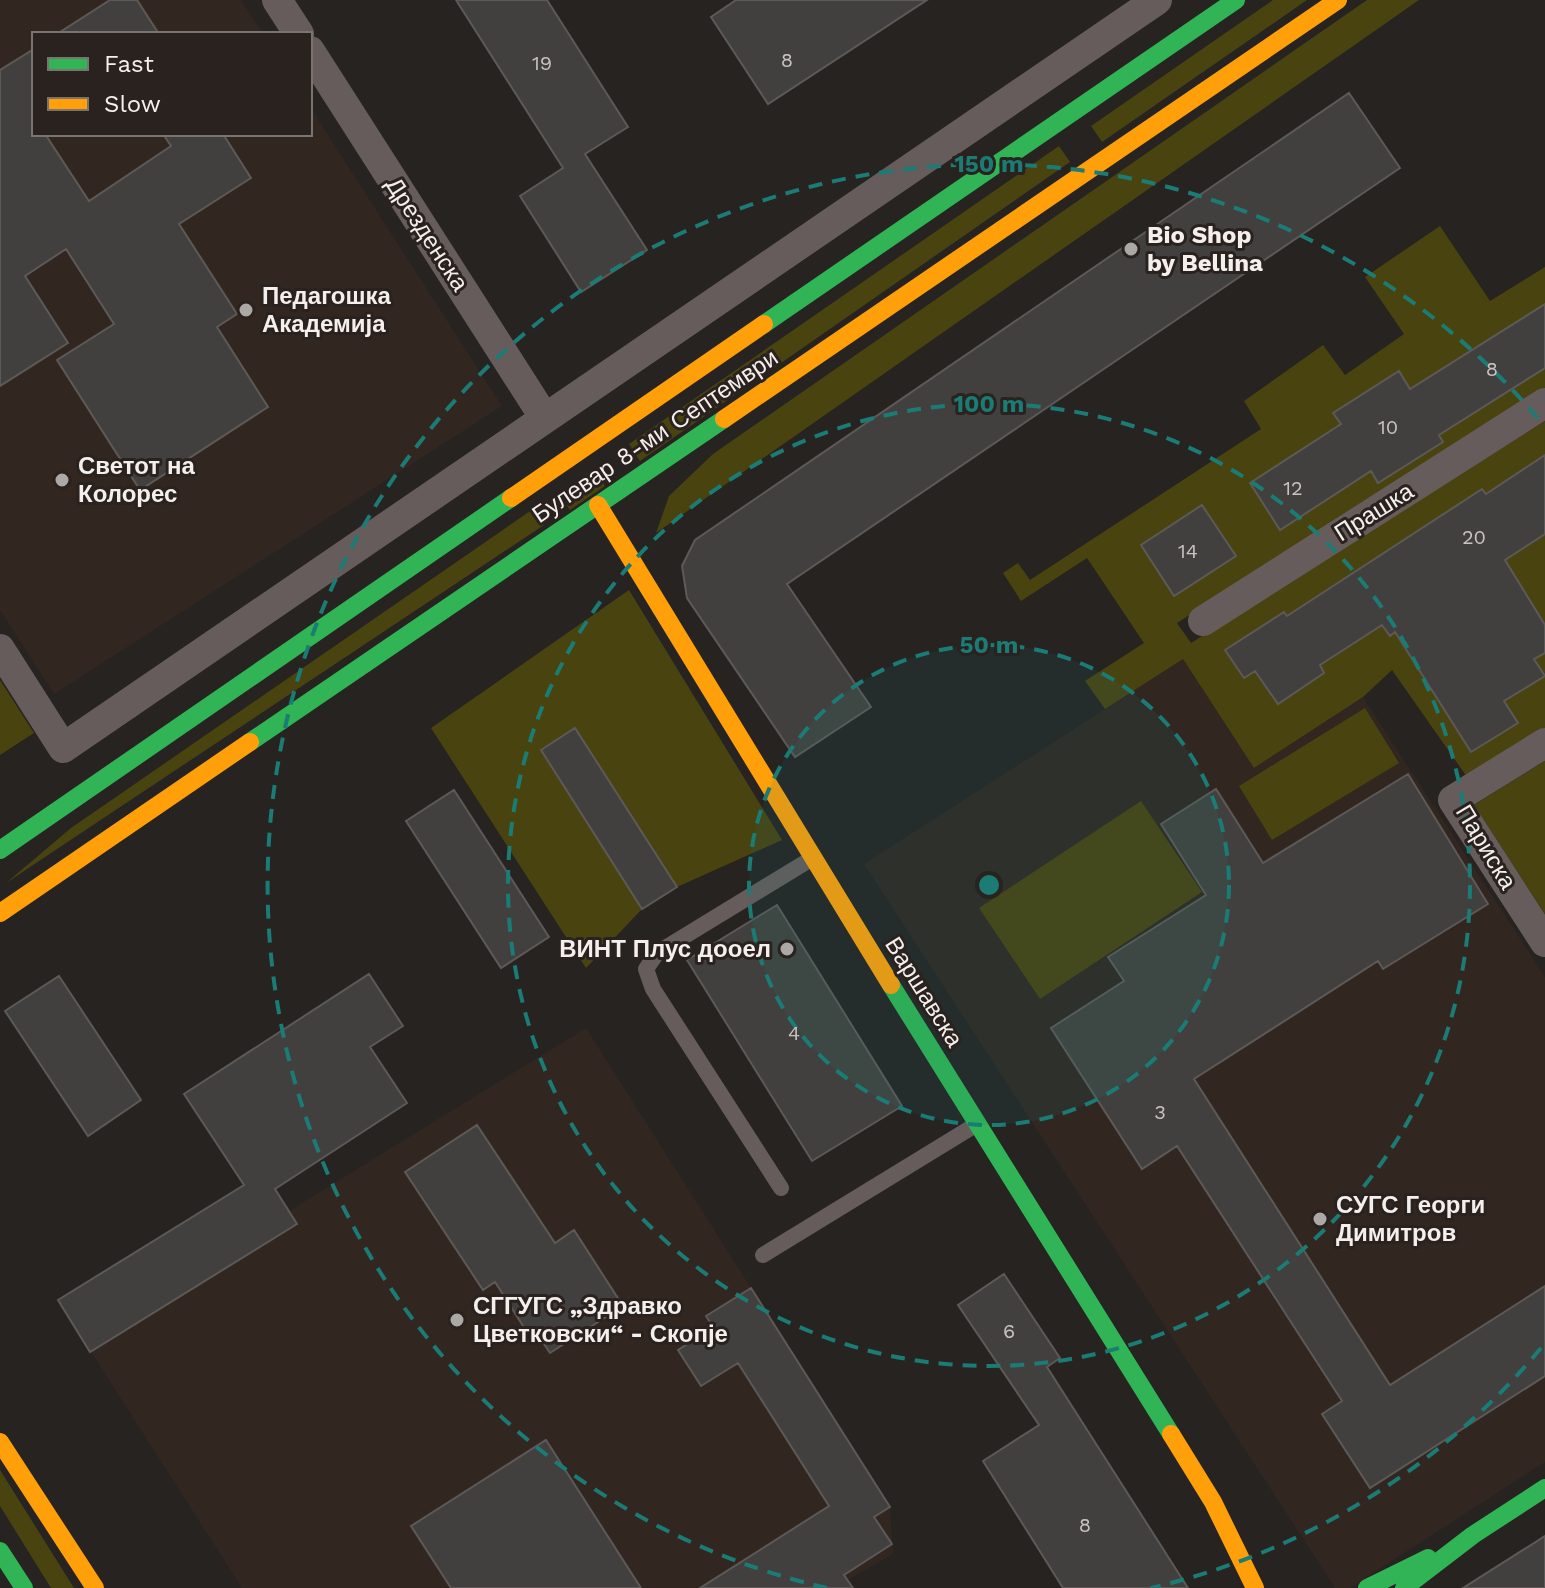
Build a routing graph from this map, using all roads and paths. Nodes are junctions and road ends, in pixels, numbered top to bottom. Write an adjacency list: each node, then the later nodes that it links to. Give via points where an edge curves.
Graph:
1 (277, 0): 5 (street)
2 (1157, 0): 7 (street)
3 (1236, 0): 9 (street, Булевар 8-ми Септември)
4 (1338, 0): 11 (street, Булевар 8-ми Септември)
5 (298, 32)
6 (312, 54): 10 (street, Дрезденска)
7 (585, 389): 9 (street); 10 (street)
8 (1545, 403): 14 (street, Прашка)
9 (639, 411): 13 (street, Булевар 8-ми Септември)
10 (544, 417): 12 (street)
11 (598, 505): 18 (street, Варшавска); 19 (street, Булевар 8-ми Септември)
12 (311, 578): 13 (street); 15 (street, via 63,748)
13 (340, 617): 17 (street, Булевар 8-ми Септември)
14 (1203, 621)
15 (0, 649)
16 (1545, 743): 20 (street, Париска, via 1453,800)
17 (0, 850)
18 (812, 859): 21 (street, Варшавска); 22 (lane, via 657,953 646,969 653,989)
19 (0, 913)
20 (1545, 942)
21 (978, 1123): 23 (lane); 26 (street, Варшавска)
22 (781, 1188)
23 (763, 1255)
24 (0, 1442): 31 (street)
25 (1545, 1488): 27 (street)
26 (1213, 1502): 29 (street, Варшавска); 32 (street, Варшавска)
27 (1473, 1535): 33 (street); 34 (street)
28 (0, 1551): 30 (street)
29 (1261, 1556)
30 (24, 1588)
31 (95, 1588)
32 (1255, 1588)
33 (1367, 1588)
34 (1404, 1588)

